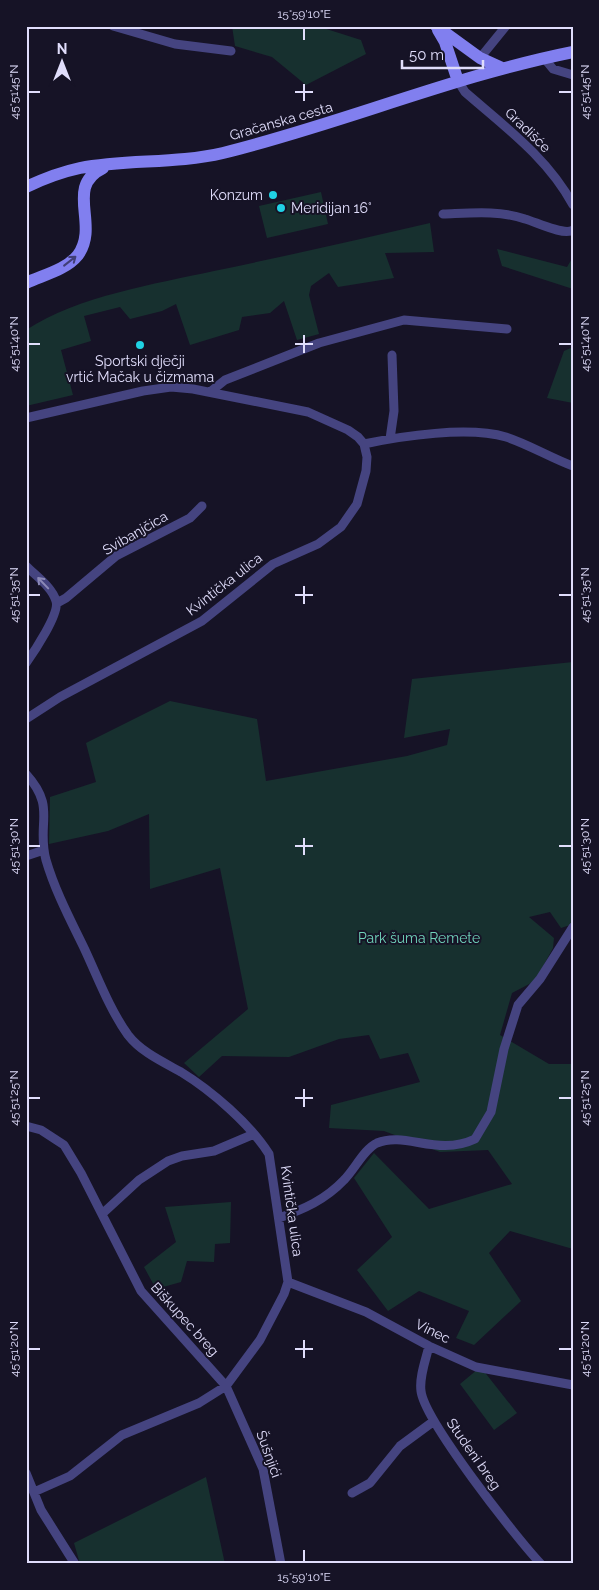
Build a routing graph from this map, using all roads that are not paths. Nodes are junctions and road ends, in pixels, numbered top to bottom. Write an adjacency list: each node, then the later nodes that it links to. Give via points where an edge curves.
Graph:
1 (113, 26): 4 (street, via 175,44)
2 (435, 26): 6 (main road); 10 (main road, via 445,42)
3 (506, 26): 6 (street)
4 (230, 51)
5 (573, 52): 7 (main road, Gračanska cesta)
6 (480, 58): 8 (main road)
7 (544, 58): 8 (main road, Gračanska cesta); 9 (street, via 552,69)
8 (502, 68): 10 (main road, Gračanska cesta)
9 (573, 75)
10 (458, 81): 11 (main road, Gračanska cesta, via 222,153); 15 (street, Gradišće, via 464,91 529,148 564,188)
11 (107, 166): 12 (main road, Gračanska cesta); 14 (main road, Gračanska cesta, via 90,175)
12 (63, 172): 13 (main road, Gračanska cesta); 14 (main road, via 79,181)
13 (26, 187)
14 (83, 193): 18 (main road, one-way to 14, via 61,268 83,246 87,226)
15 (573, 205)
16 (443, 214): 17 (street, via 498,212 563,232)
17 (573, 230)
18 (26, 282)
19 (507, 329): 21 (street, via 404,320 319,343 220,382)
20 (392, 355): 23 (street, via 394,412)
21 (210, 392): 22 (street, via 171,387 156,389); 24 (street, via 308,412 348,430)
22 (26, 418)
23 (390, 439): 24 (street); 25 (street, via 469,433 505,437)
24 (364, 444): 30 (street, Kvintička ulica, via 367,457 363,488 351,516 341,528 318,544 272,564 202,621 109,673 77,687)
25 (573, 466)
26 (202, 506): 28 (street, Svibanjčica, via 190,518 116,556)
27 (26, 566): 28 (street, one-way to 27, via 51,591)
28 (57, 603): 29 (street, Svibanjčica)
29 (26, 663)
30 (26, 719)
31 (26, 774): 32 (street, Kvintička ulica, via 44,800)
32 (44, 850): 33 (street); 36 (street, Kvintička ulica, via 71,922 128,1036 160,1061 200,1085)
33 (26, 856)
34 (573, 927): 38 (street, via 540,979 518,1005 504,1049 491,1112 475,1139 453,1147 398,1140 376,1143 345,1180 320,1202)
35 (26, 1126): 37 (street, Biškupec breg, via 41,1130 64,1145)
36 (254, 1134): 37 (street, via 214,1151 168,1161 139,1180); 38 (street, Kvintička ulica, via 269,1154)
37 (102, 1214): 42 (street, Biškupec breg, via 141,1291)
38 (279, 1218): 39 (street, Kvintička ulica)
39 (288, 1282): 40 (street, Vinec, via 366,1312); 42 (street, via 260,1340)
40 (429, 1346): 41 (street, Vinec, via 476,1366); 43 (street, Studeni breg, via 421,1391)
41 (573, 1385)
42 (226, 1386): 45 (street, via 199,1402 122,1435 70,1476); 48 (street, Šušnjići, via 263,1469)
43 (434, 1421): 46 (street, via 400,1446 370,1483); 49 (street, Studeni breg, via 494,1507)
44 (26, 1473): 45 (street)
45 (34, 1492): 47 (street, via 41,1510)
46 (352, 1493)
47 (75, 1564)
48 (281, 1564)
49 (541, 1564)

